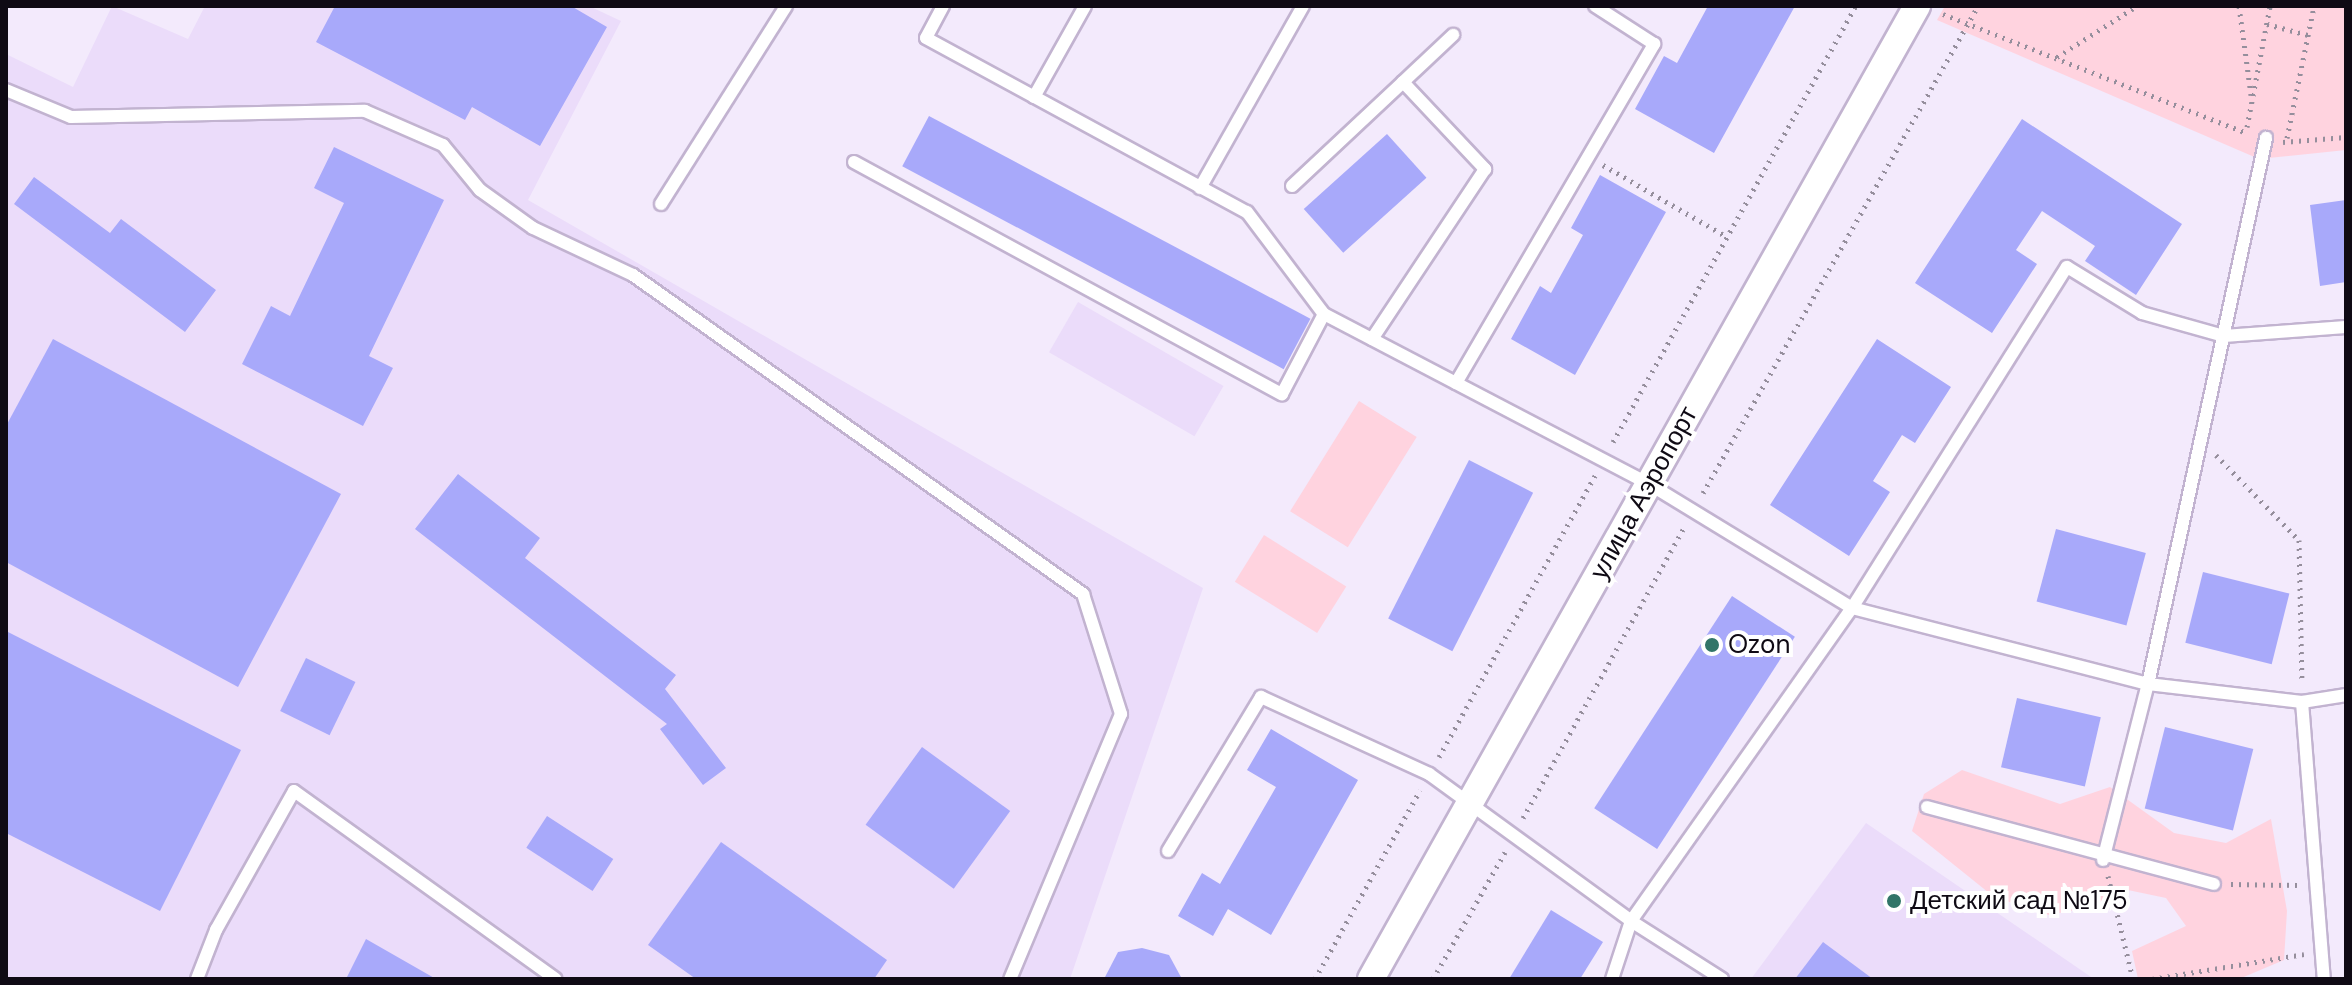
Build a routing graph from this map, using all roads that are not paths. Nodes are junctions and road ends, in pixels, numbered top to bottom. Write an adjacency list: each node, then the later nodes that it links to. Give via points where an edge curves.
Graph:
1 (786, 6): 15 (lane)
2 (943, 6): 10 (lane, via 926,38)
3 (1085, 6): 10 (lane)
4 (1303, 6): 14 (lane)
5 (1595, 6): 20 (lane, via 1654,44)
6 (1917, 6): 21 (street, улица Аэропорт)
7 (1453, 35): 8 (lane)
8 (1403, 82): 13 (lane); 19 (lane, via 1485,169)
9 (6, 90): 34 (lane, via 71,117 365,111 443,145 480,190 533,228 633,275 1083,594 1121,714)
10 (1034, 97): 14 (lane)
11 (2266, 138): 18 (lane)
12 (854, 162): 16 (lane, via 1282,394)
13 (1292, 186)
14 (1200, 188): 16 (lane, via 1247,212)
15 (661, 204)
16 (1324, 314): 19 (lane)
17 (2346, 327): 18 (lane)
18 (2224, 336): 22 (lane, via 2142,313 2067,267); 23 (lane)
19 (1372, 339): 20 (lane)
20 (1456, 383): 21 (lane)
21 (1649, 484): 22 (lane); 26 (street, улица Аэропорт)
22 (1852, 608): 23 (lane); 31 (lane)
23 (2148, 684): 25 (lane); 29 (lane)
24 (2346, 695): 25 (lane)
25 (2302, 702): 38 (lane)
26 (1470, 802): 28 (lane, via 1429,774 1261,697); 31 (lane); 35 (street, улица Аэропорт)
27 (1927, 807): 29 (lane)
28 (1168, 851)
29 (2103, 860): 30 (lane)
30 (2214, 884)
31 (1631, 921): 36 (lane); 37 (lane)
32 (197, 979): 33 (lane, via 216,930 294,791)
33 (556, 979)
34 (1010, 979)
35 (1371, 979)
36 (1612, 979)
37 (1722, 979)
38 (2324, 979)

